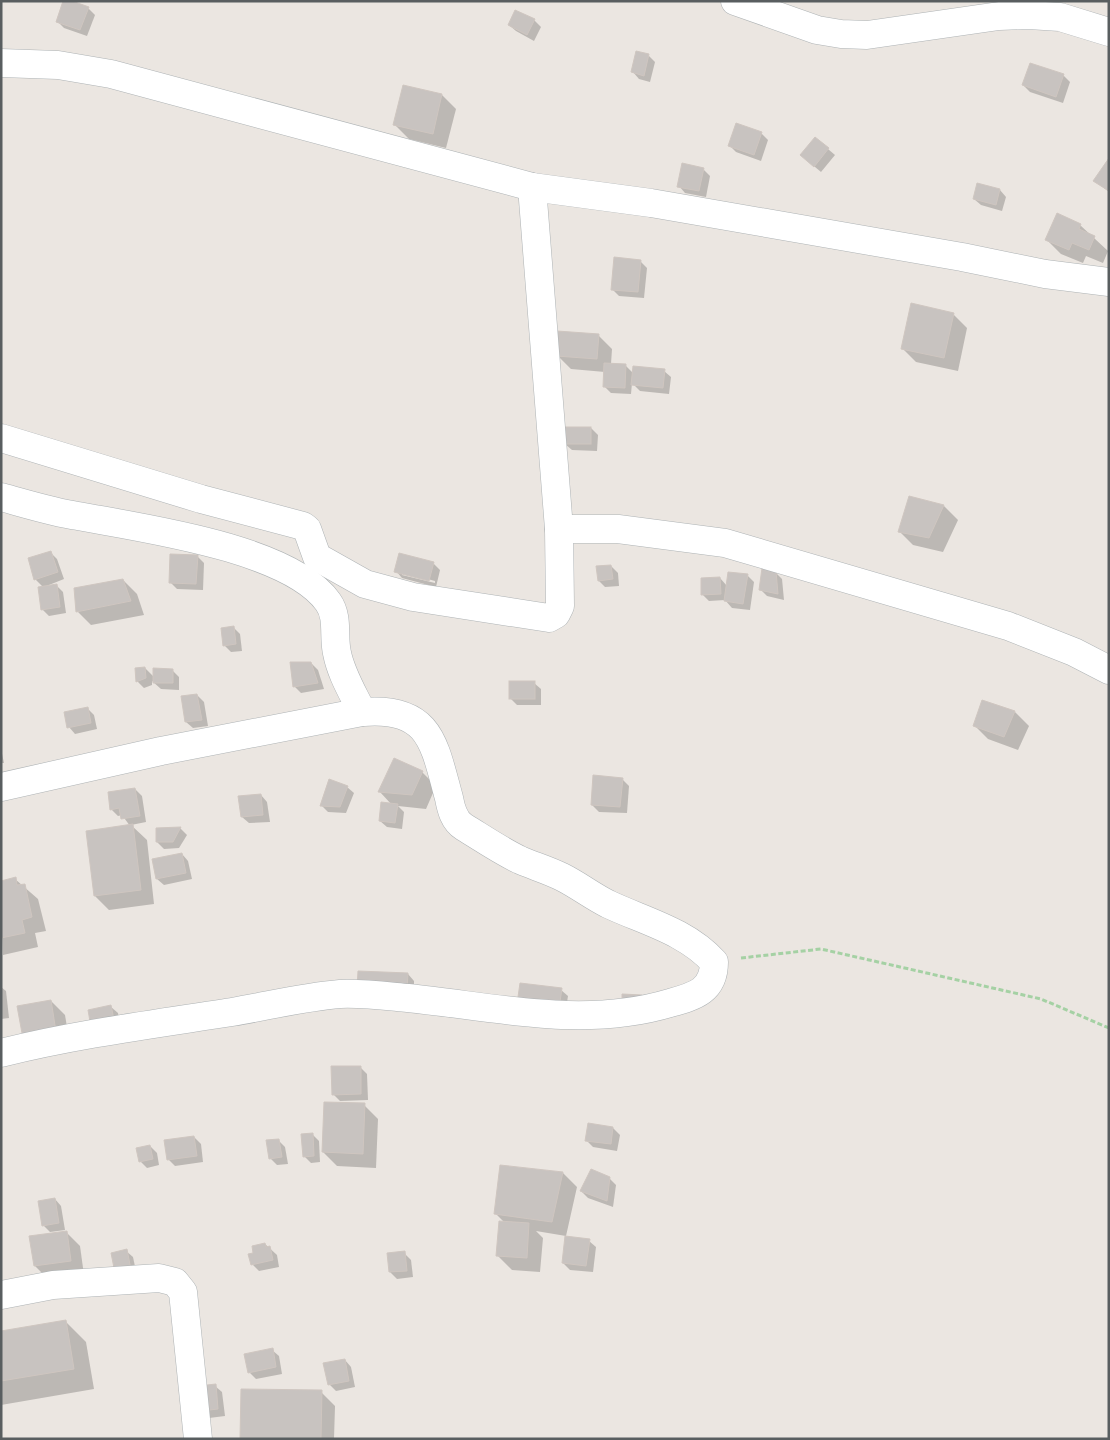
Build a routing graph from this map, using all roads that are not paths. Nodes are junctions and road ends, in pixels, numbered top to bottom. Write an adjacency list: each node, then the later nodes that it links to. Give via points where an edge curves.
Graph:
1 (735, 1): 2 (street, via 817,30 841,34 867,35 999,16 1029,15 1060,17)
2 (1108, 32)
3 (1, 64): 4 (street, via 58,65 111,74)
4 (532, 188): 5 (street, via 651,203 1046,274); 8 (street)
5 (1109, 282)
6 (1, 438): 8 (street, via 201,499 304,526 317,557 352,578 413,597 549,618 560,606)
7 (1, 497): 10 (street, via 77,516 204,540 290,571 311,584 329,602 341,669)
8 (559, 529): 9 (street, via 618,529 725,543 1008,626 1074,652)
9 (1109, 670)
10 (362, 712): 11 (street, via 161,751); 12 (street, via 394,712 424,728 437,753 453,815 463,827 519,860 550,870 606,903 701,947 714,962 714,975 708,987 690,998 629,1014 585,1016 530,1014 446,1002 343,994 283,1001)
11 (1, 787)
12 (1, 1053)
13 (1, 1295): 14 (street, via 53,1285 159,1278 175,1282 183,1292)
14 (198, 1439)

